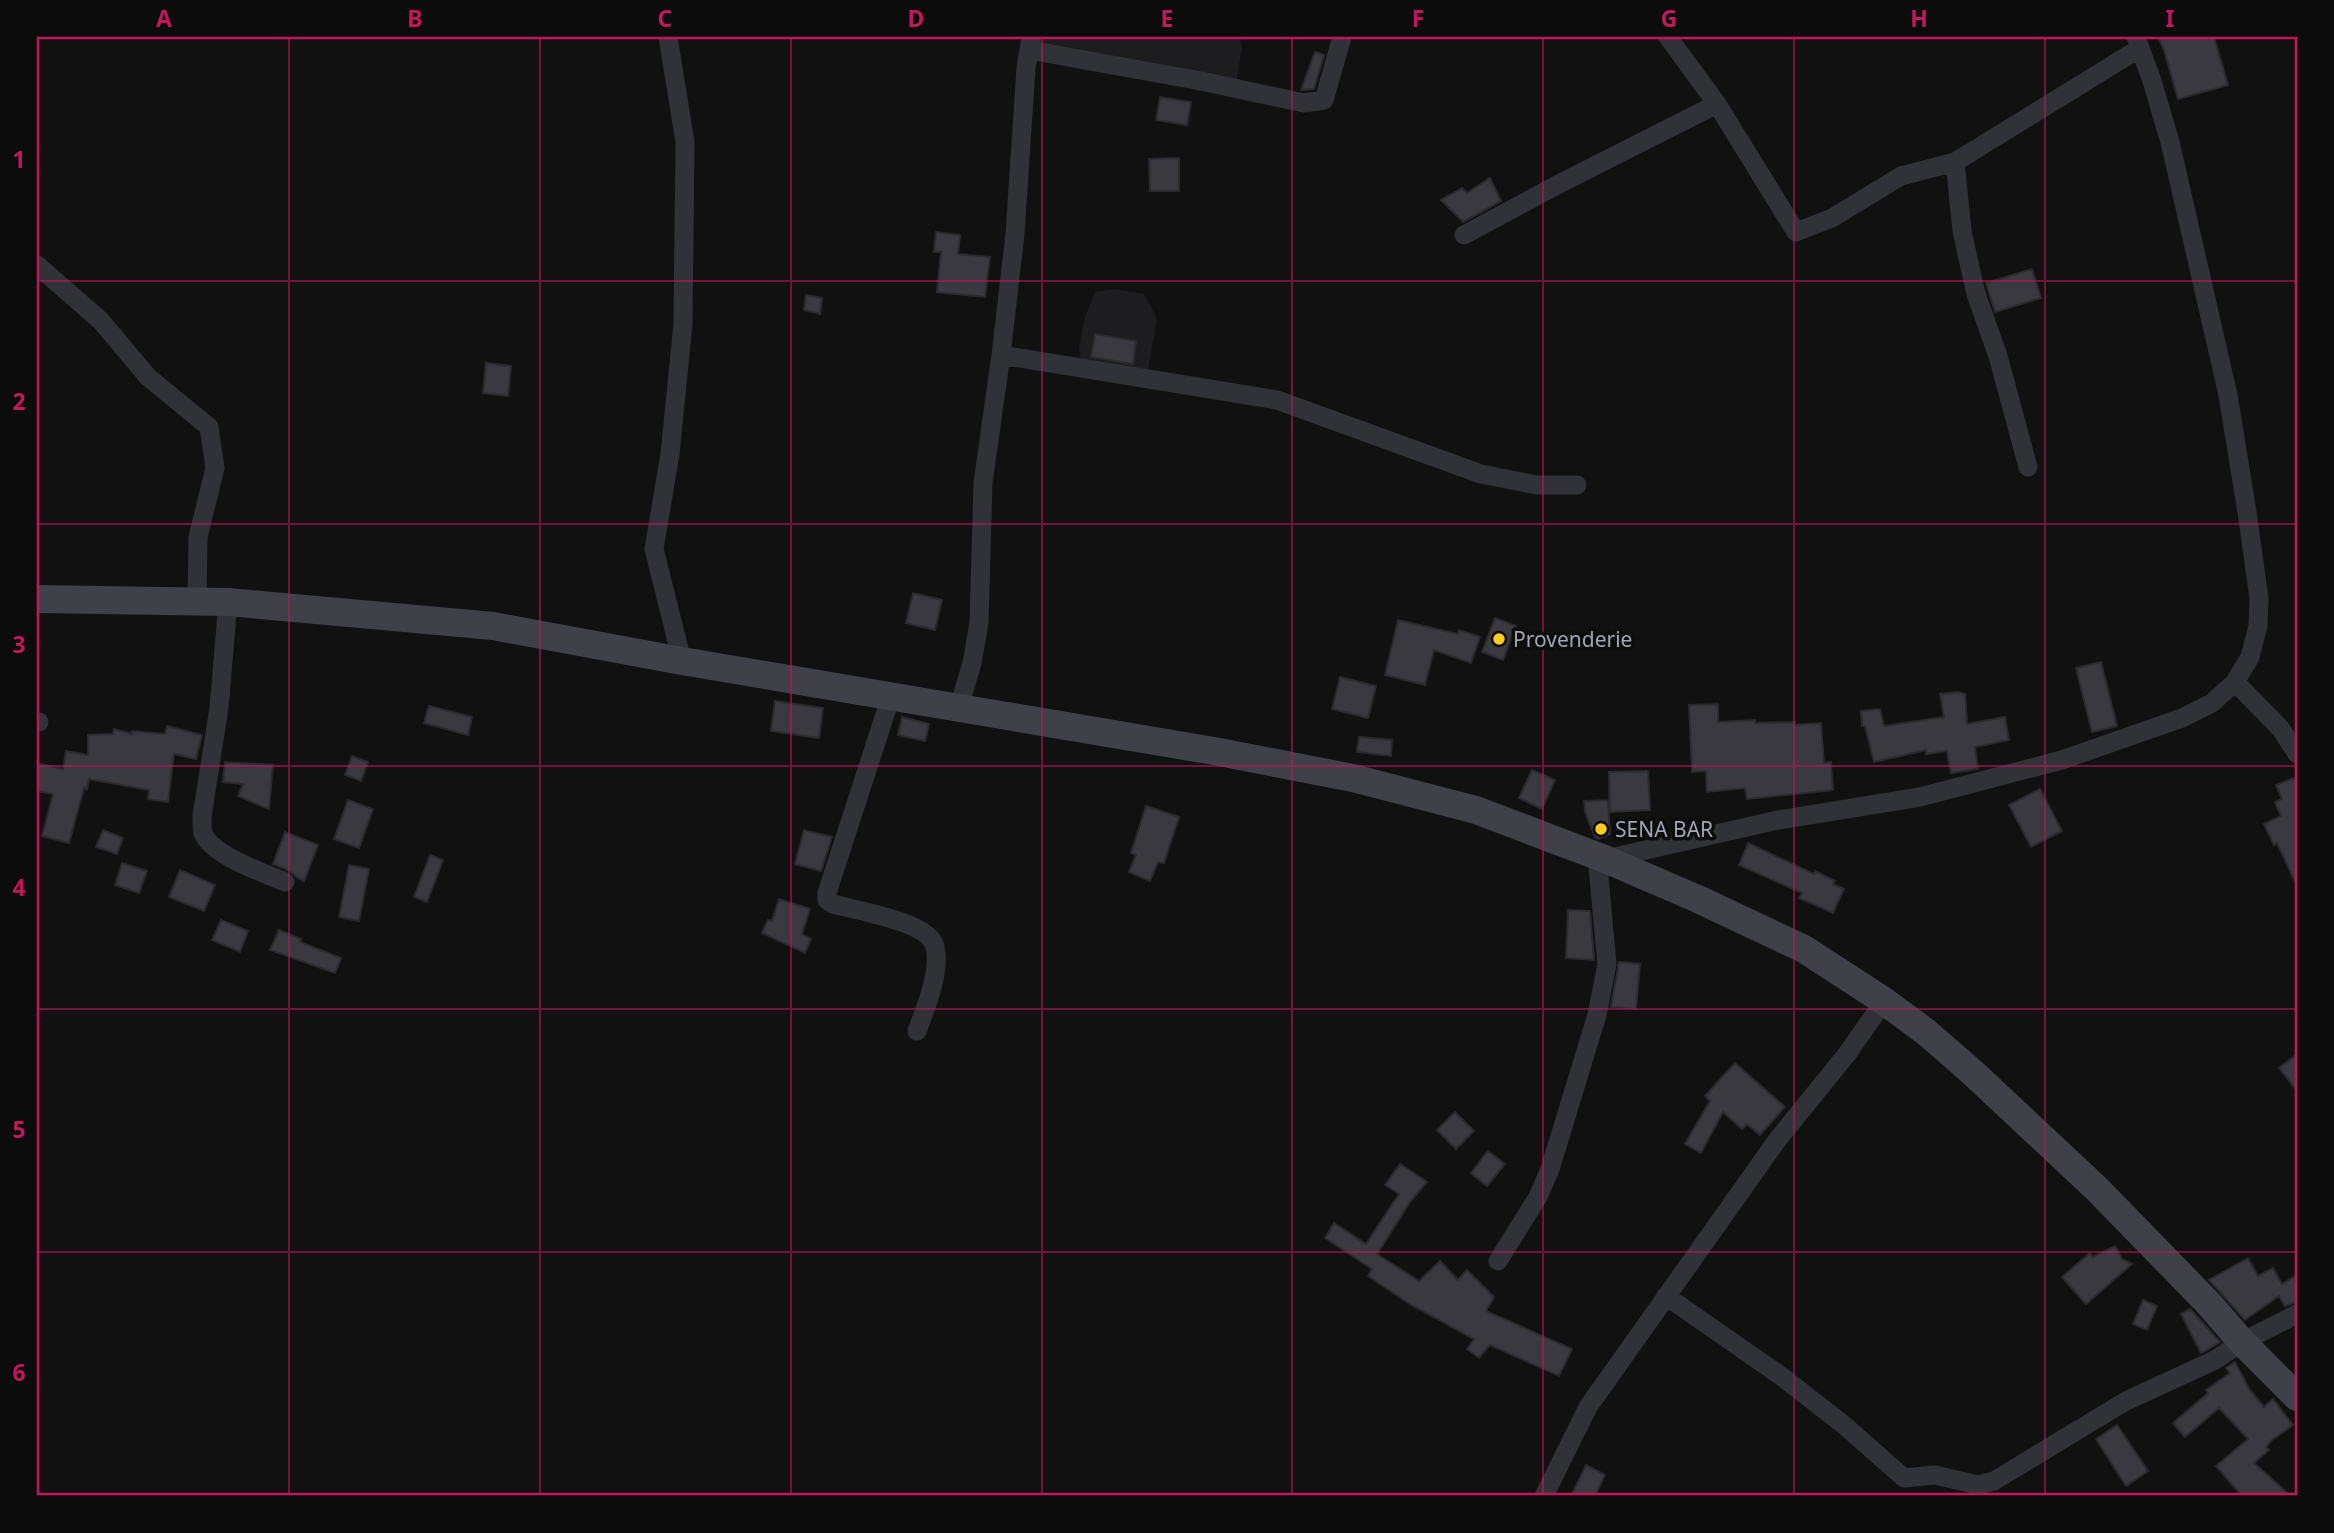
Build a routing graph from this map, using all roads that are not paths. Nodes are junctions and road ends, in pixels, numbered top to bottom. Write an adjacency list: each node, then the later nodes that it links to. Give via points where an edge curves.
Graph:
1 (668, 37): 16 (street, via 685,142 683,324 670,454 654,549)
2 (1342, 37): 4 (street, via 1324,100 1304,103)
3 (1668, 37): 6 (street)
4 (1030, 43): 10 (street)
5 (2138, 43): 7 (street); 17 (street, via 2170,142 2228,395 2247,512 2259,598 2258,626 2250,657)
6 (1717, 104): 7 (street, via 1796,232 1832,218 1901,176); 8 (street)
7 (1955, 162): 11 (street, via 1962,231 1976,294)
8 (1464, 235)
9 (37, 265): 14 (street, via 101,321 148,377 209,427 215,468 198,537)
10 (1001, 355): 12 (street, via 1277,400 1481,474 1537,485); 19 (street, via 983,483 979,623)
11 (2028, 467)
12 (1577, 485)
13 (37, 598): 14 (main road)
14 (197, 602): 15 (main road)
15 (228, 602): 16 (main road, via 493,626); 22 (street, via 203,832 225,854)
16 (682, 661): 18 (main road)
17 (2235, 682): 20 (street, via 2281,729); 21 (street, via 2212,703 2182,719 2062,760 1920,797 1778,820)
18 (891, 696): 19 (main road); 24 (street, via 827,900 895,920 925,932 933,942 930,998)
19 (959, 707): 21 (main road, via 1353,778 1476,810)
20 (2297, 754)
21 (1601, 858): 23 (main road, via 1804,950); 25 (street, via 1605,984 1550,1169)
22 (285, 882)
23 (1884, 1001): 26 (street); 28 (main road, via 1972,1072 2097,1189)
24 (917, 1031)
25 (1498, 1261)
26 (1666, 1296): 30 (street, via 1780,1376 1904,1478 1935,1475); 31 (street, via 1588,1407)
27 (2297, 1314): 28 (street)
28 (2242, 1342): 29 (main road); 30 (street, via 2215,1360 2126,1401)
29 (2296, 1393)
30 (1976, 1490)
31 (1544, 1496)

